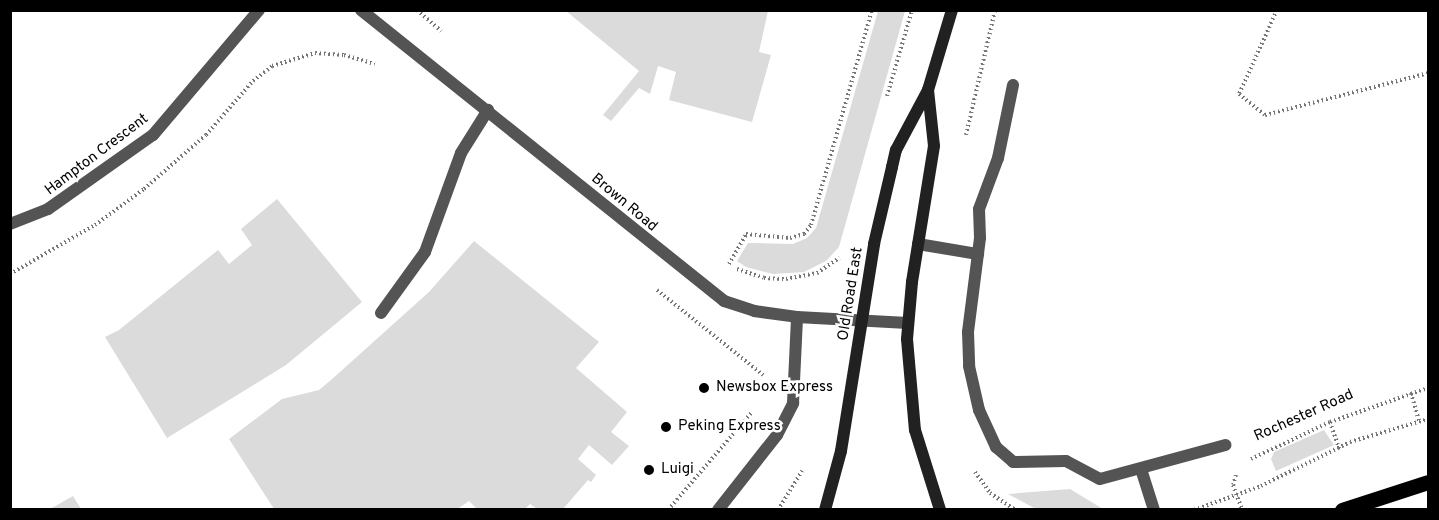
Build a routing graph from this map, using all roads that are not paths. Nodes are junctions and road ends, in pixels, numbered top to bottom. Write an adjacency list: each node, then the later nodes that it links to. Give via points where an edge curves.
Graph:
1 (259, 10): 7 (street, Hampton Crescent, via 153,135 48,209)
2 (361, 10): 6 (street, Brown Road)
3 (952, 10): 5 (main road, Old Road East)
4 (1013, 85): 9 (street, via 998,158 979,209)
5 (928, 90): 8 (main road, Old Road East, via 934,146); 12 (main road, Old Road East, via 896,150 874,244)
6 (488, 110): 10 (street, via 461,153 426,252); 11 (street, Brown Road, via 704,288 746,309)
7 (10, 224)
8 (918, 244): 9 (street); 13 (main road, Old Road East)
9 (978, 254): 15 (street, via 968,332 969,366 982,417 1002,457 1016,463 1066,461 1100,479)
10 (381, 313)
11 (797, 317): 12 (street, Brown Road); 17 (street, via 793,403 777,435)
12 (862, 319): 13 (street, Brown Road); 18 (main road, Old Road East, via 848,415)
13 (908, 323): 19 (main road, Old Road East, via 913,422)
14 (1226, 445): 15 (street)
15 (1141, 469): 20 (street)
16 (1428, 482): 21 (main road)
17 (718, 510)
18 (825, 510)
19 (940, 510)
20 (1154, 510)
21 (1342, 510)

